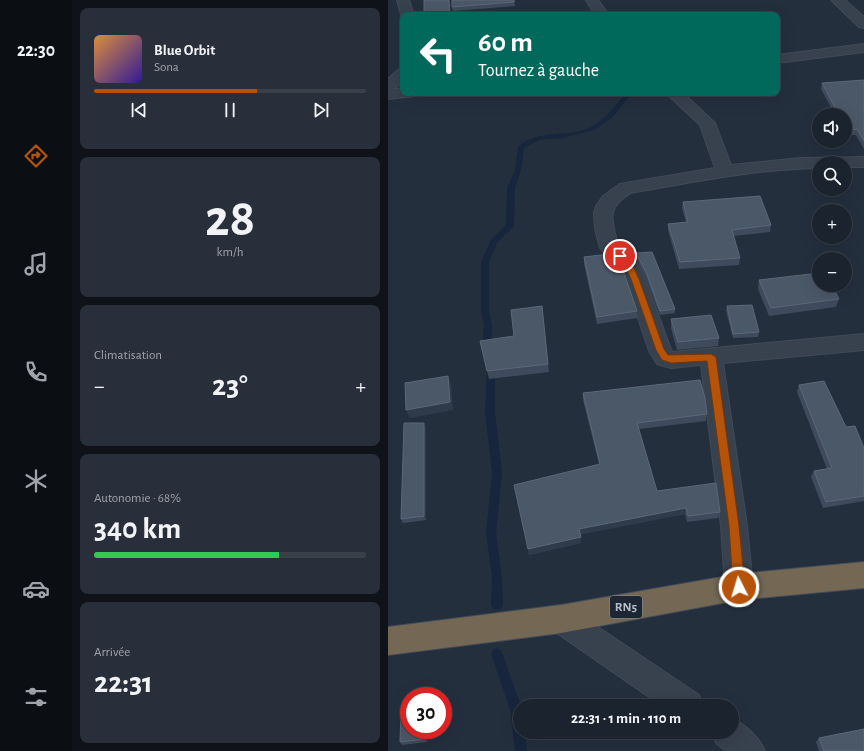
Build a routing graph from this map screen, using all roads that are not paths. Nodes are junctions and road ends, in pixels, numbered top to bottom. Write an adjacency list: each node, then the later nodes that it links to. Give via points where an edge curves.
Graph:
1 (402, 0): 4 (street)
2 (592, 0): 5 (street)
3 (837, 0): 6 (street)
4 (406, 12)
5 (600, 12)
6 (864, 24)
7 (864, 48): 8 (street)
8 (780, 59)
9 (400, 76): 10 (street)
10 (388, 87)
11 (400, 93): 12 (street)
12 (388, 94)
13 (677, 96): 15 (street, via 707,123)
14 (864, 162): 15 (street, via 802,163)
15 (725, 171): 17 (street, via 626,188 614,193 603,211 609,248 626,260 665,358 671,360)
16 (864, 342): 17 (street)
17 (711, 357): 19 (street, via 734,526)
18 (864, 575): 19 (highway, RN5)
19 (739, 587): 20 (highway, RN5)
20 (561, 619): 21 (highway, RN5); 22 (street)
21 (388, 641)
22 (678, 699)
23 (735, 739): 24 (street)
24 (749, 751)

